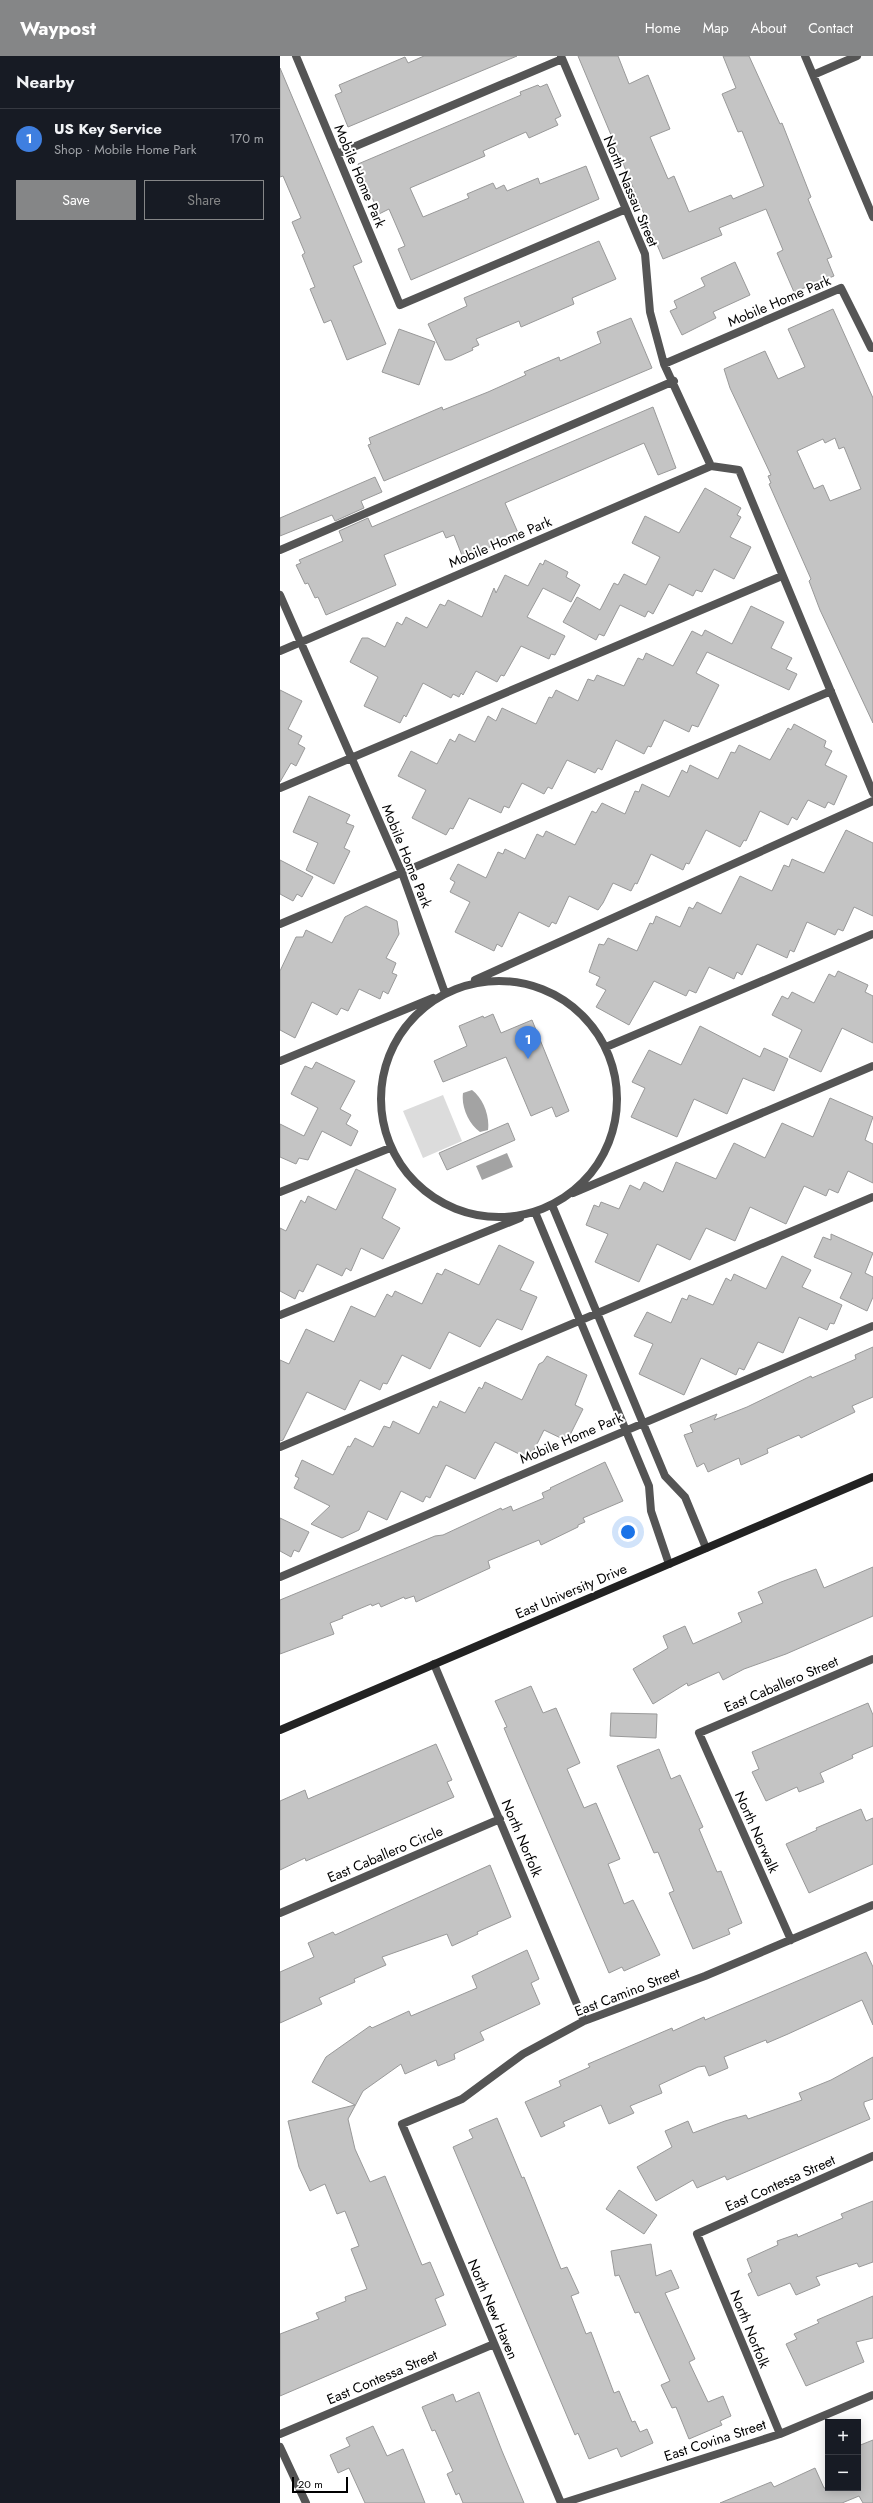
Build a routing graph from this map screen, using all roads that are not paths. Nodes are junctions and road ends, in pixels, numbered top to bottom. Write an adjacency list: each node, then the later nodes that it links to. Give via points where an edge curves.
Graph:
1 (296, 56): 6 (street, Mobile Home Park)
2 (805, 56): 5 (street)
3 (857, 56): 5 (street)
4 (561, 57): 6 (street); 7 (street, North Nassau Street)
5 (813, 75): 8 (street)
6 (337, 154): 7 (street, Mobile Home Park, via 400,305)
7 (626, 209): 10 (street, North Nassau Street, via 645,254 650,312)
8 (873, 217)
9 (872, 350): 10 (street, Mobile Home Park, via 841,288)
10 (664, 364): 11 (street, North Nassau Street)
11 (674, 381): 12 (street, North Nassau Street); 13 (street)
12 (710, 466): 14 (street, via 738,470); 16 (street, Mobile Home Park)
13 (280, 550)
14 (782, 576): 18 (street); 19 (street)
15 (280, 595): 16 (street, Mobile Home Park)
16 (301, 642): 17 (street, Mobile Home Park); 19 (street, Mobile Home Park)
17 (280, 651)
18 (830, 691): 21 (street); 23 (street)
19 (352, 758): 20 (street); 23 (street, Mobile Home Park)
20 (280, 788)
21 (873, 793)
22 (873, 801): 26 (street)
23 (402, 873): 24 (street); 26 (street, Mobile Home Park)
24 (280, 924)
25 (873, 934): 27 (street)
26 (445, 993): 27 (street, via 481,982 526,984 554,994 585,1017); 28 (street); 30 (street, via 416,1014 394,1043 389,1057 382,1078 381,1114)
27 (606, 1047): 32 (street, via 617,1087 614,1128 597,1165)
28 (280, 1061)
29 (873, 1066): 32 (street)
30 (390, 1148): 31 (street); 35 (street, via 409,1177 442,1202 467,1213 501,1218)
31 (280, 1192)
32 (569, 1195): 34 (street)
33 (873, 1197): 36 (street)
34 (552, 1205): 35 (street); 36 (street)
35 (535, 1212): 37 (street); 38 (street)
36 (597, 1313): 38 (street); 40 (street)
37 (280, 1315)
38 (579, 1321): 41 (street); 42 (street)
39 (873, 1326): 40 (street, Mobile Home Park)
40 (642, 1422): 41 (street, Mobile Home Park); 44 (street, via 665,1476 685,1497)
41 (625, 1429): 45 (street, via 649,1486 651,1511); 46 (street, Mobile Home Park)
42 (280, 1447)
43 (873, 1477): 44 (main road, East University Drive)
44 (706, 1548): 45 (main road, East University Drive)
45 (669, 1564): 48 (main road, East University Drive)
46 (280, 1577)
47 (873, 1659): 50 (street, East Caballero Street)
48 (434, 1664): 49 (main road, East University Drive); 51 (street, North Norfolk)
49 (280, 1730)
50 (699, 1733): 54 (street, North Norwalk)
51 (500, 1819): 53 (street, East Caballero Circle); 55 (street, North Norfolk)
52 (873, 1906): 54 (street, East Camino Street)
53 (280, 1913)
54 (791, 1940): 55 (street, East Camino Street)
55 (584, 2021): 56 (street, East Camino Street, via 523,2054 462,2099)
56 (402, 2124): 59 (street, North New Haven)
57 (873, 2156): 58 (street, East Contessa Street)
58 (697, 2234): 62 (street, North Norfolk)
59 (494, 2344): 61 (street, East Contessa Street); 65 (street, North New Haven)
60 (873, 2395): 62 (street, East Covina Street)
61 (280, 2434)
62 (780, 2434): 65 (street, East Covina Street)
63 (280, 2447): 64 (street)
64 (306, 2503)
65 (562, 2503)

